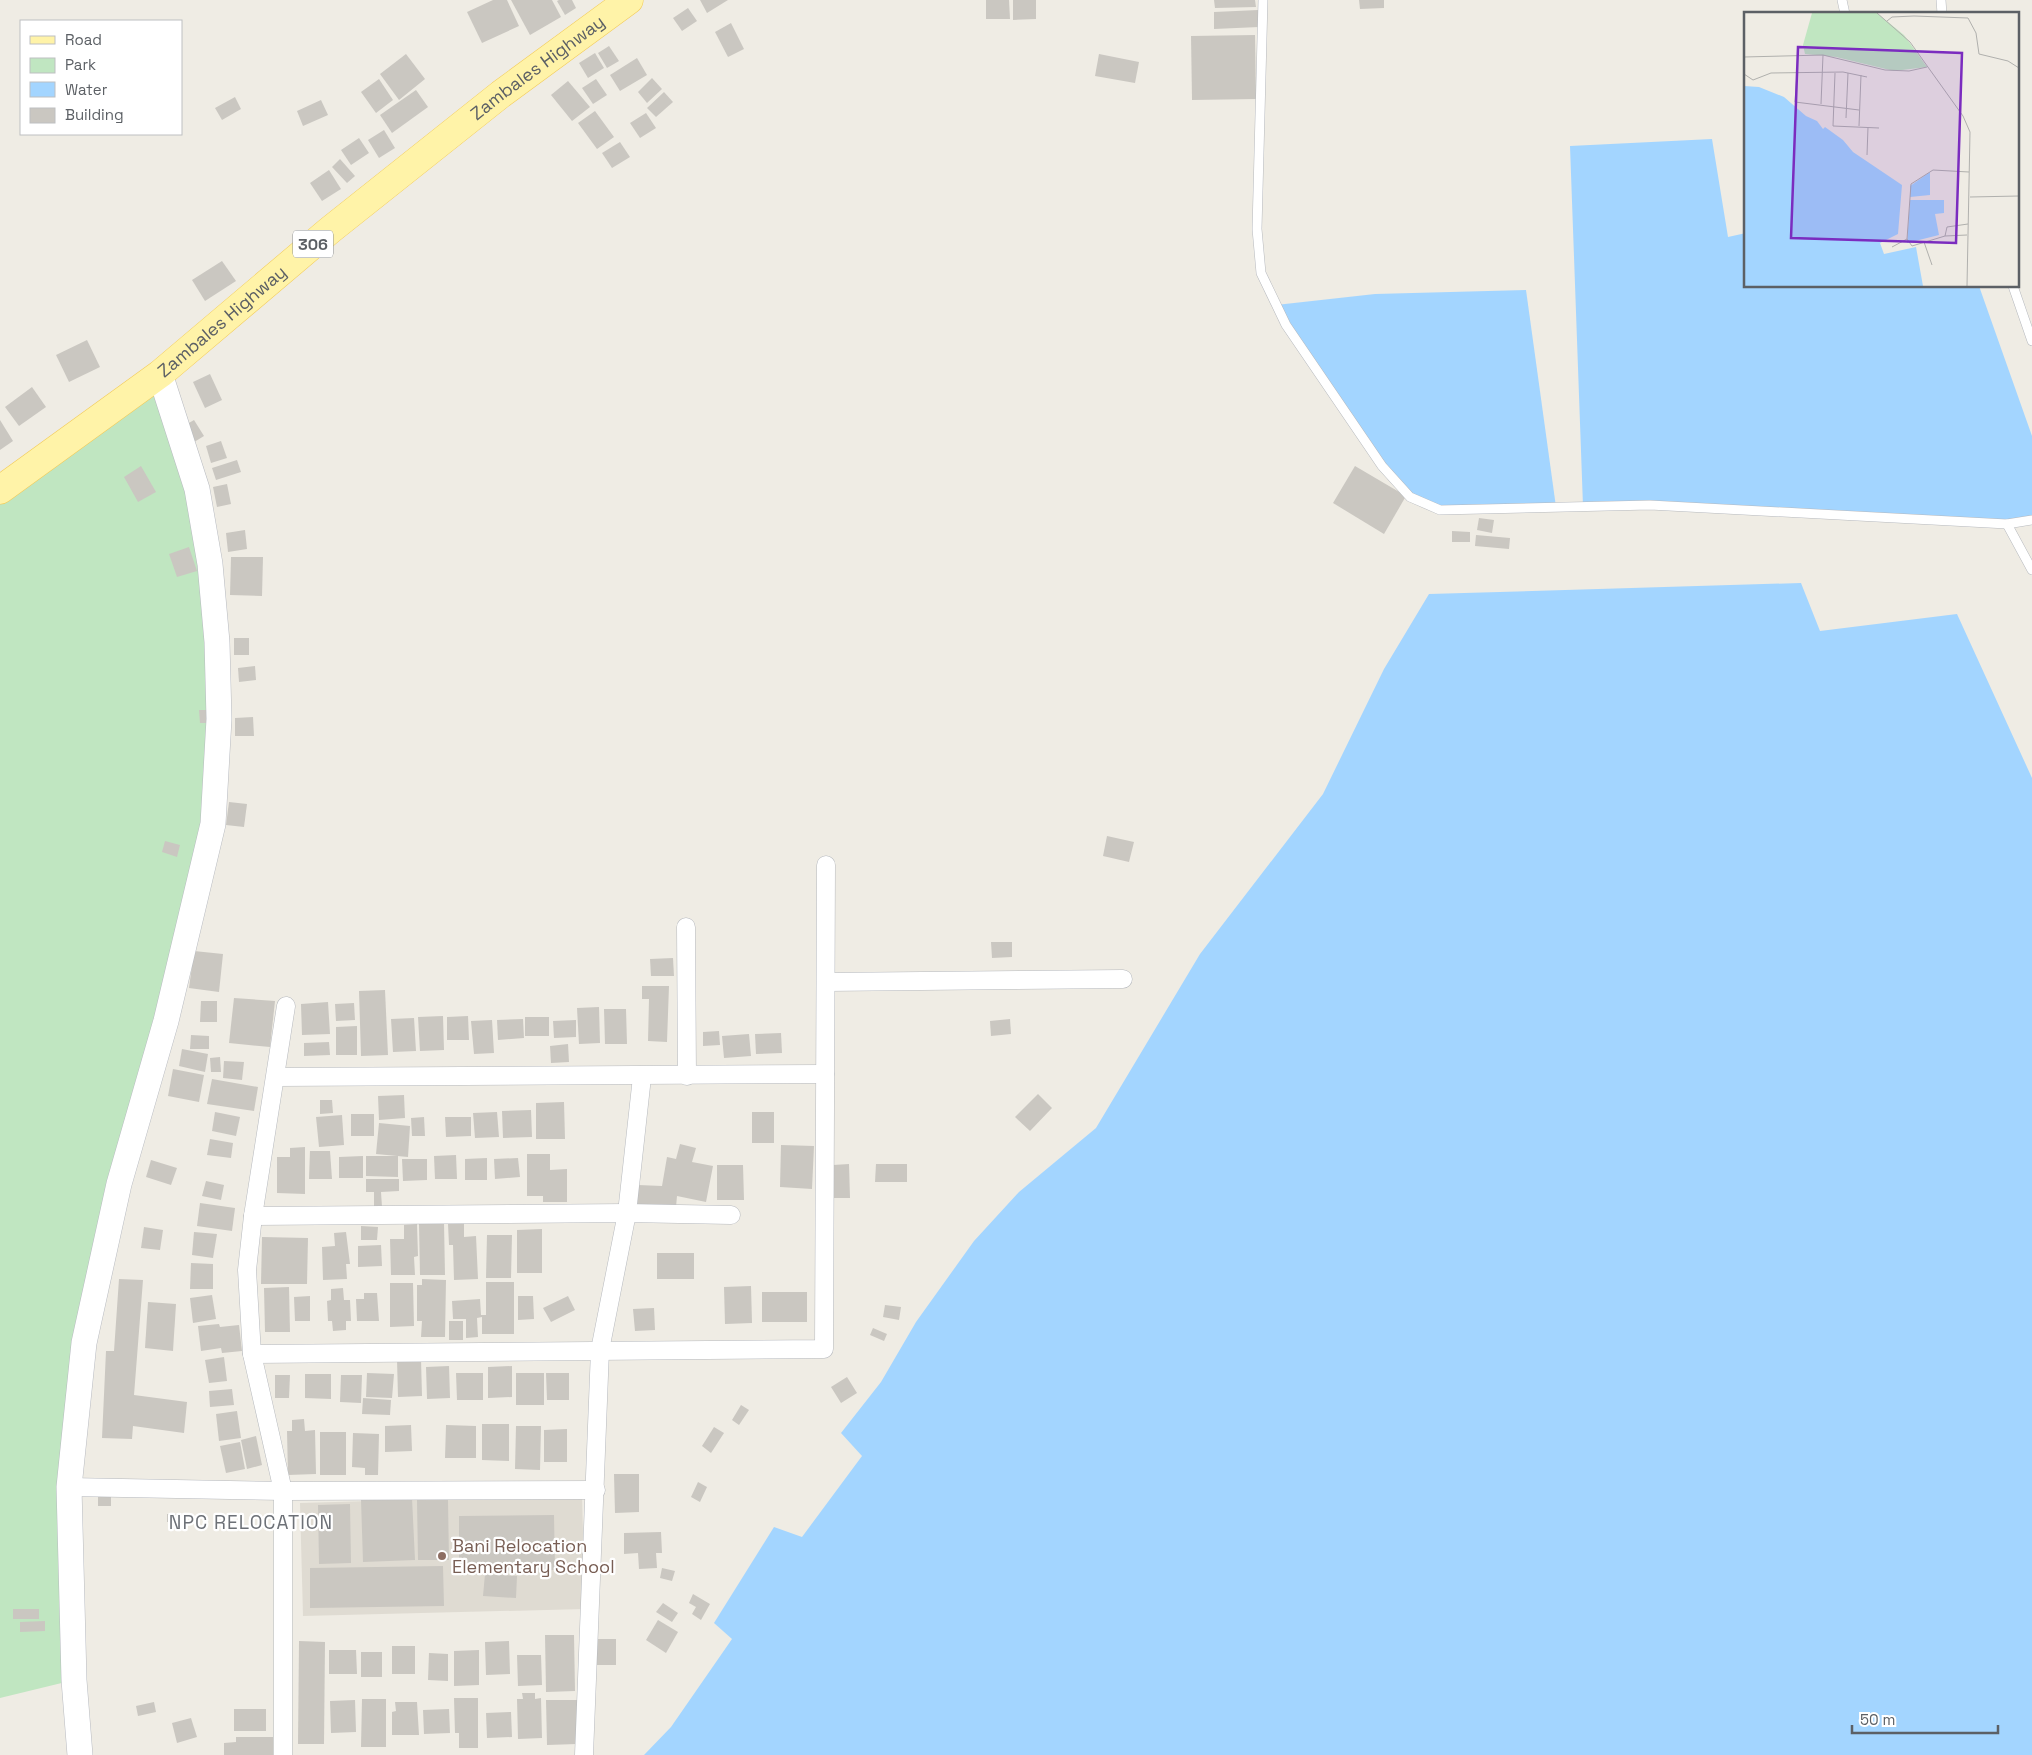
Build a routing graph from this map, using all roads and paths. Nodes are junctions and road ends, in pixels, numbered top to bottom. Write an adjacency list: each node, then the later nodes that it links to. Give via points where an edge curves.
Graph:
1 (628, 0): 5 (main road, Zambales Highway / 306, via 501,94 338,224)
2 (1263, 0): 8 (lane, via 1258,230 1261,273 1286,325 1382,466 1410,497 1440,510 1650,505)
3 (2014, 288): 4 (lane)
4 (2032, 340)
5 (160, 374): 6 (main road, Zambales Highway / 306); 24 (street, via 197,489 210,564 219,719 213,824 166,1021 119,1184 84,1343)
6 (0, 490)
7 (2032, 520): 8 (lane)
8 (2007, 524): 9 (lane)
9 (2032, 570)
10 (826, 864): 13 (street)
11 (686, 927): 16 (street)
12 (1123, 979): 13 (street)
13 (826, 982): 15 (street)
14 (286, 1006): 17 (street)
15 (825, 1074): 16 (street); 22 (street, via 824,1349)
16 (687, 1076): 18 (street)
17 (276, 1077): 18 (street); 21 (street)
18 (642, 1077): 19 (street)
19 (626, 1213): 20 (street); 21 (street); 22 (street)
20 (732, 1215)
21 (253, 1216): 23 (street, via 247,1270)
22 (600, 1350): 23 (street); 25 (street)
23 (252, 1354): 26 (street)
24 (70, 1487): 26 (street); 27 (street, via 74,1680)
25 (596, 1490): 26 (street); 29 (street)
26 (283, 1491): 28 (street)
27 (80, 1755)
28 (284, 1755)
29 (584, 1755)

